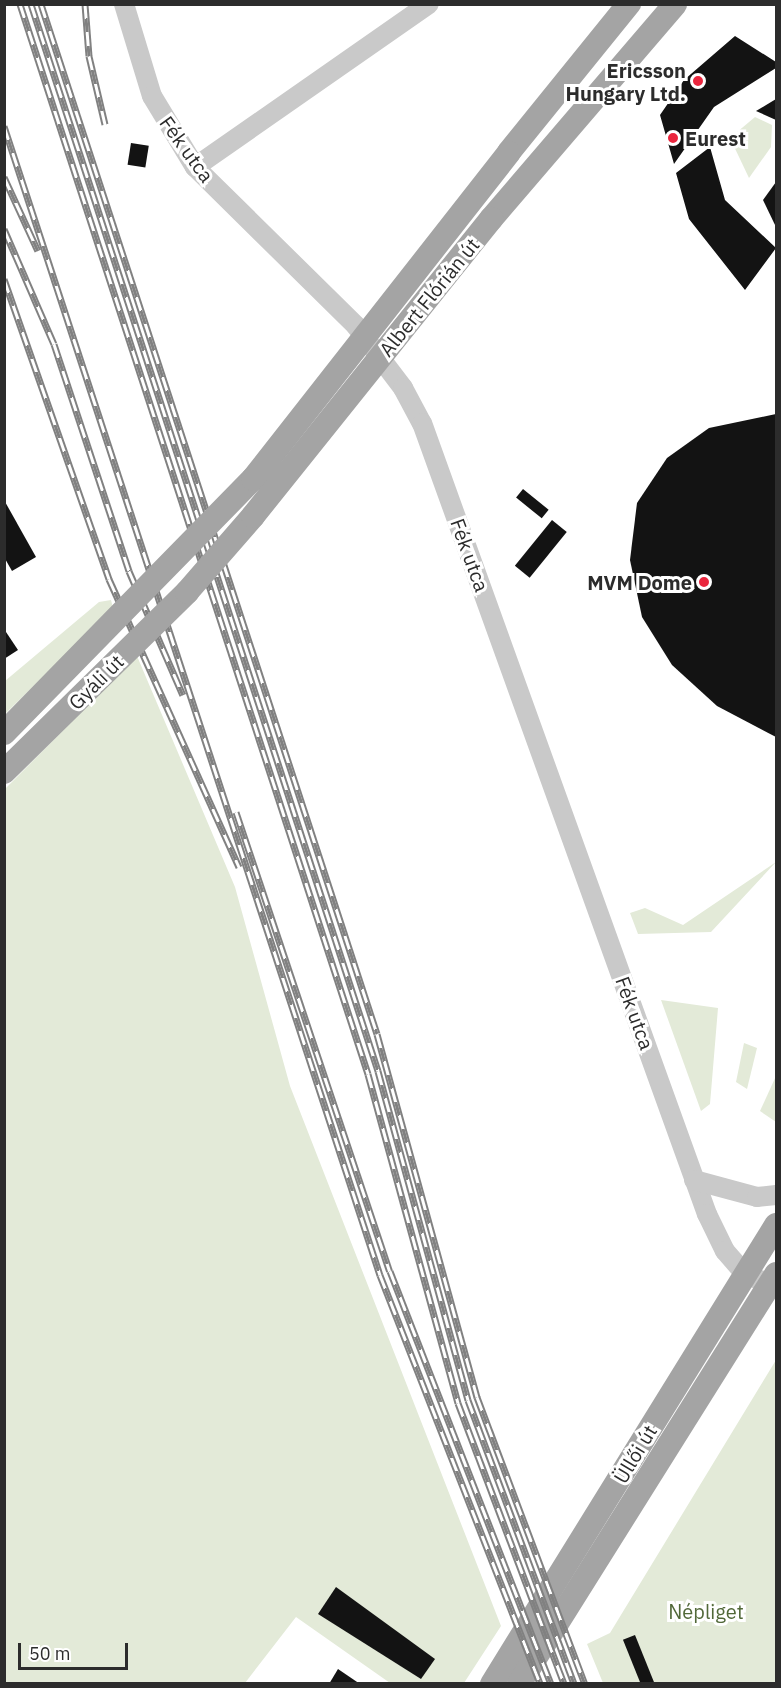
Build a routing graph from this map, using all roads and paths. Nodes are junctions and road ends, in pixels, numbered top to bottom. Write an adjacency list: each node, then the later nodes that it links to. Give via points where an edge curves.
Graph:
1 (124, 4): 5 (street, Fék utca, via 152,96)
2 (429, 4): 5 (street)
3 (629, 4): 6 (main road, Albert Flórián út, bridge, via 282,445)
4 (675, 7): 7 (main road, Albert Flórián út, bridge, via 533,166)
5 (195, 167): 10 (street, Fék utca, via 356,326 403,388 422,423)
6 (173, 564): 8 (main road, Gyáli út, bridge)
7 (187, 592): 9 (main road, Gyáli út, bridge)
8 (4, 733)
9 (4, 772)
10 (694, 1180): 11 (street, via 757,1197); 13 (street, Fék utca, via 706,1214)
11 (777, 1195)
12 (777, 1225): 13 (main road, Üllői út)
13 (749, 1267): 14 (street, Fék utca); 15 (main road, Üllői út)
14 (773, 1279): 16 (main road, Üllői út)
15 (492, 1683)
16 (519, 1683)

